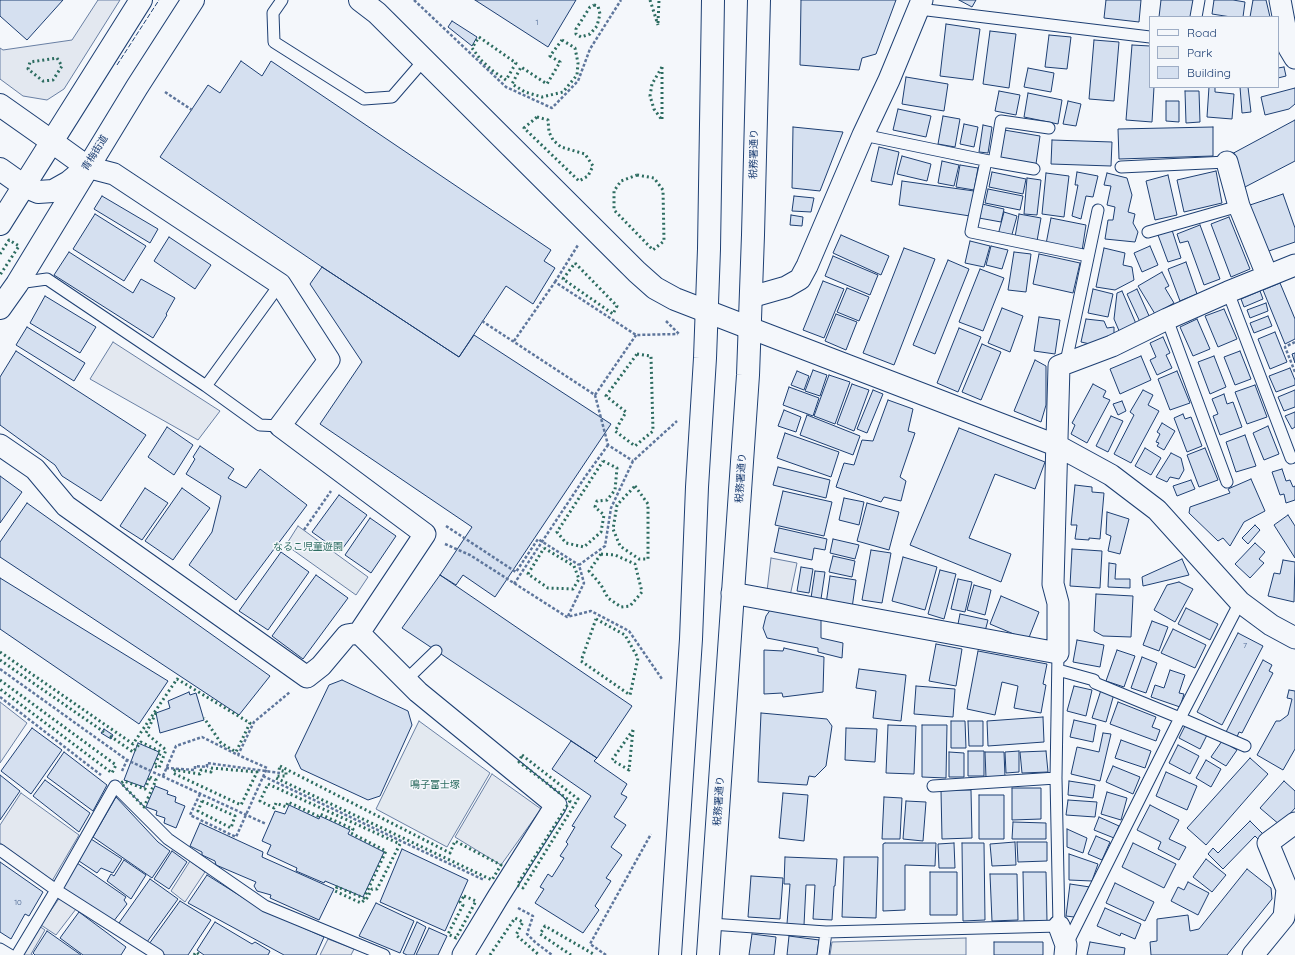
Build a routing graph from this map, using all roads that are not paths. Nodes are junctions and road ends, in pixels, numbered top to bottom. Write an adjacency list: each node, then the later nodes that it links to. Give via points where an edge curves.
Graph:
1 (141, 0): 17 (main road)
2 (193, 0): 20 (main road, 青梅街道)
3 (282, 0): 13 (lane, via 273,13 274,42 364,99 392,97)
4 (360, 0): 13 (main road, via 377,13)
5 (713, 0): 37 (main road)
6 (759, 0): 35 (main road, 税務署通り)
7 (1199, 0): 10 (lane)
8 (1280, 0): 12 (street)
9 (920, 5): 11 (lane); 16 (street)
10 (1196, 16)
11 (1149, 37)
12 (1287, 51)
13 (424, 60): 37 (main road, via 655,288)
14 (0, 105): 17 (main road)
15 (1049, 128): 18 (lane, via 1001,121)
16 (863, 135): 18 (lane); 35 (street, via 800,279 786,287)
17 (51, 142): 20 (main road); 24 (main road)
18 (990, 161): 23 (lane); 29 (lane, via 971,232)
19 (1227, 162): 21 (lane); 25 (street)
20 (87, 167): 24 (main road, via 70,182 53,191 38,192); 32 (main road, 青梅街道); 33 (street, via 114,174)
21 (1121, 167)
22 (0, 169): 24 (main road)
23 (1034, 169)
24 (24, 186): 27 (main road)
25 (1239, 206): 28 (lane); 31 (street)
26 (1098, 210): 29 (lane)
27 (0, 224)
28 (1148, 232)
29 (1088, 256): 40 (lane)
30 (1295, 265): 31 (street)
31 (1267, 275): 34 (street)
32 (17, 284): 36 (main road, 青梅街道); 41 (lane, via 47,279)
33 (280, 284): 41 (lane); 42 (street, via 329,360)
34 (1228, 292): 38 (street); 45 (lane)
35 (751, 297): 39 (main road, 税務署通り)
36 (0, 308)
37 (707, 311): 39 (main road); 70 (main road, via 691,639)
38 (1167, 319): 40 (street, via 1112,346); 46 (lane)
39 (750, 328): 44 (street); 47 (main road, 税務署通り)
40 (1066, 362): 44 (street, via 1059,366)
41 (206, 386): 42 (lane, via 260,425)
42 (280, 426): 49 (street, via 425,534)
43 (0, 445): 49 (street, via 35,469 66,506 307,677 321,666 347,635)
44 (1058, 446): 48 (street, via 1111,475 1157,510); 52 (street, via 1053,584 1058,603)
45 (1290, 458)
46 (1228, 482)
47 (732, 593): 52 (street); 61 (main road, 税務署通り)
48 (1240, 602): 50 (street, via 1271,625); 54 (lane)
49 (359, 633): 53 (street)
50 (1295, 638)
51 (436, 651): 53 (lane)
52 (1058, 661): 54 (lane, via 1096,683); 56 (lane)
53 (406, 680): 69 (street, via 556,805)
54 (1180, 718): 55 (lane); 63 (lane)
55 (1245, 746)
56 (1056, 778): 57 (lane); 63 (lane)
57 (933, 786)
58 (1295, 823): 73 (street, via 1268,843 1287,889 1284,917)
59 (0, 850): 60 (lane)
60 (56, 890): 66 (lane); 67 (lane); 68 (lane, via 115,786 168,839 265,906)
61 (711, 924): 62 (lane); 71 (main road, 税務署通り)
62 (826, 932): 63 (lane); 72 (lane)
63 (1063, 942)
64 (0, 949): 65 (lane)
65 (10, 955)
66 (17, 955)
67 (158, 955)
68 (384, 955)
69 (463, 955)
70 (670, 955)
71 (708, 955)
72 (823, 955)
73 (1253, 955)

